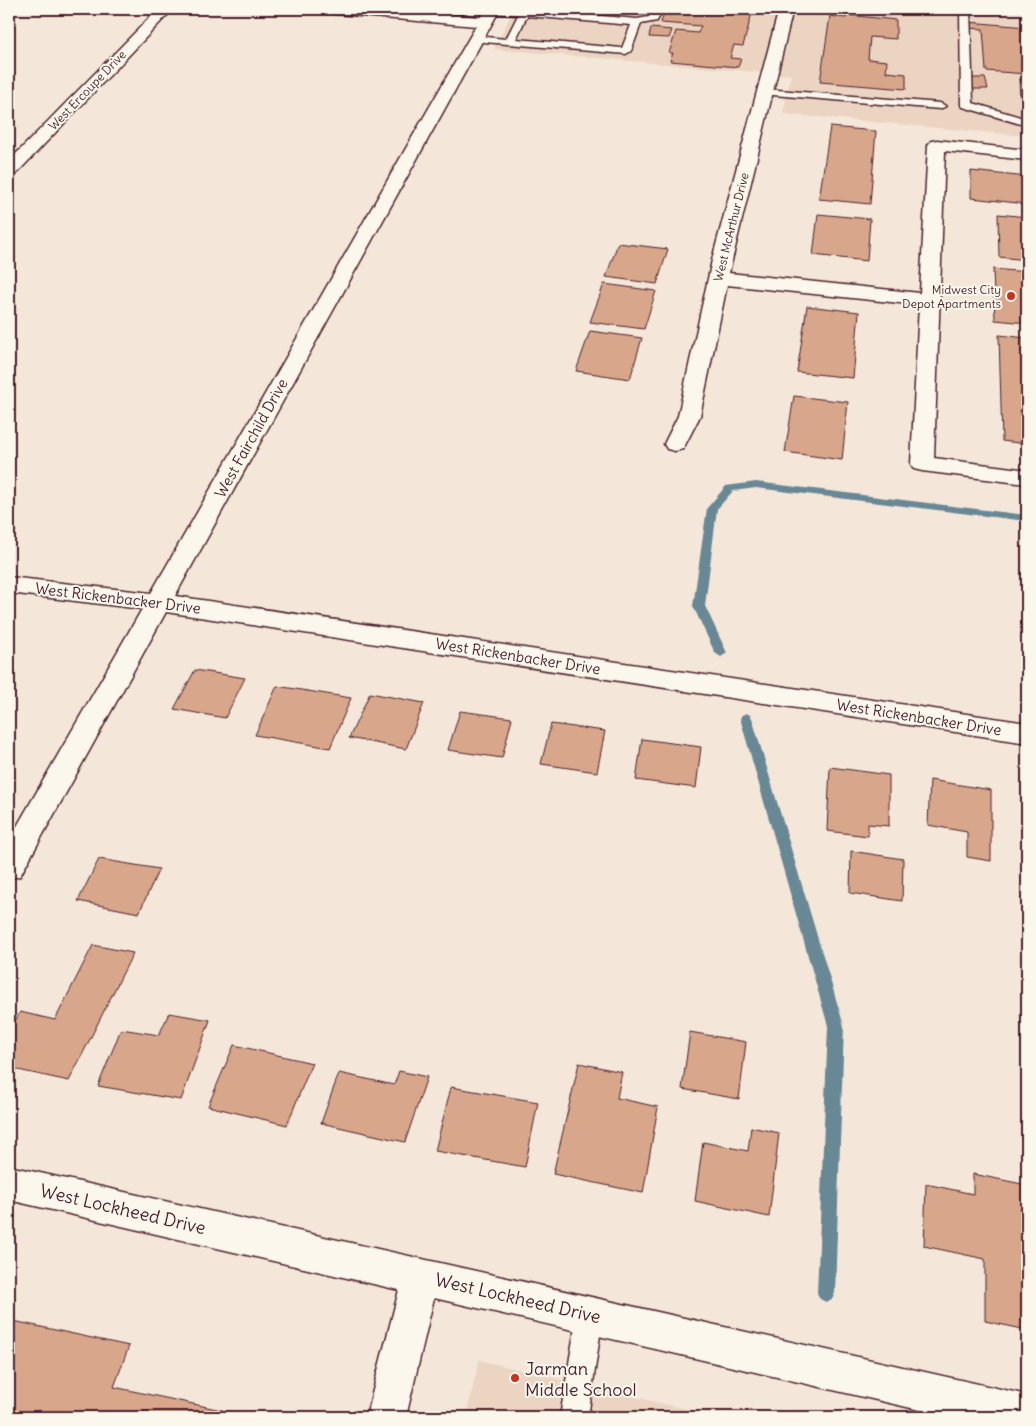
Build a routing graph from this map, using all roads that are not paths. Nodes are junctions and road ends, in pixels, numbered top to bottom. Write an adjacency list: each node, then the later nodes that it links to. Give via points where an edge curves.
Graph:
1 (166, 9): 14 (street, West Ercoupe Drive)
2 (325, 9): 7 (street)
3 (658, 9): 8 (lane, via 653,19)
4 (786, 9): 10 (street, West McArthur Drive)
5 (965, 9): 12 (lane, via 967,105)
6 (525, 11): 7 (lane); 8 (lane); 9 (lane)
7 (486, 20): 9 (lane); 20 (street, West Fairchild Drive)
8 (637, 22): 9 (lane, via 626,51)
9 (509, 42)
10 (765, 92): 11 (lane); 15 (street, West McArthur Drive)
11 (940, 106)
12 (1027, 123)
13 (1027, 155): 16 (street, via 937,145)
14 (9, 171)
15 (720, 269): 16 (street); 17 (street, West McArthur Drive, via 689,416)
16 (930, 292): 18 (street, via 922,464)
17 (675, 444)
18 (1027, 477)
19 (9, 585): 20 (street, West Rickenbacker Drive)
20 (158, 602): 21 (street, West Rickenbacker Drive); 22 (street, West Fairchild Drive)
21 (1027, 733)
22 (9, 867)
23 (9, 1183): 24 (street, West Lockheed Drive)
24 (421, 1276): 25 (street, West Lockheed Drive); 27 (street)
25 (590, 1315): 26 (street, West Lockheed Drive); 28 (lane)
26 (1027, 1415)
27 (386, 1417)
28 (574, 1417)

